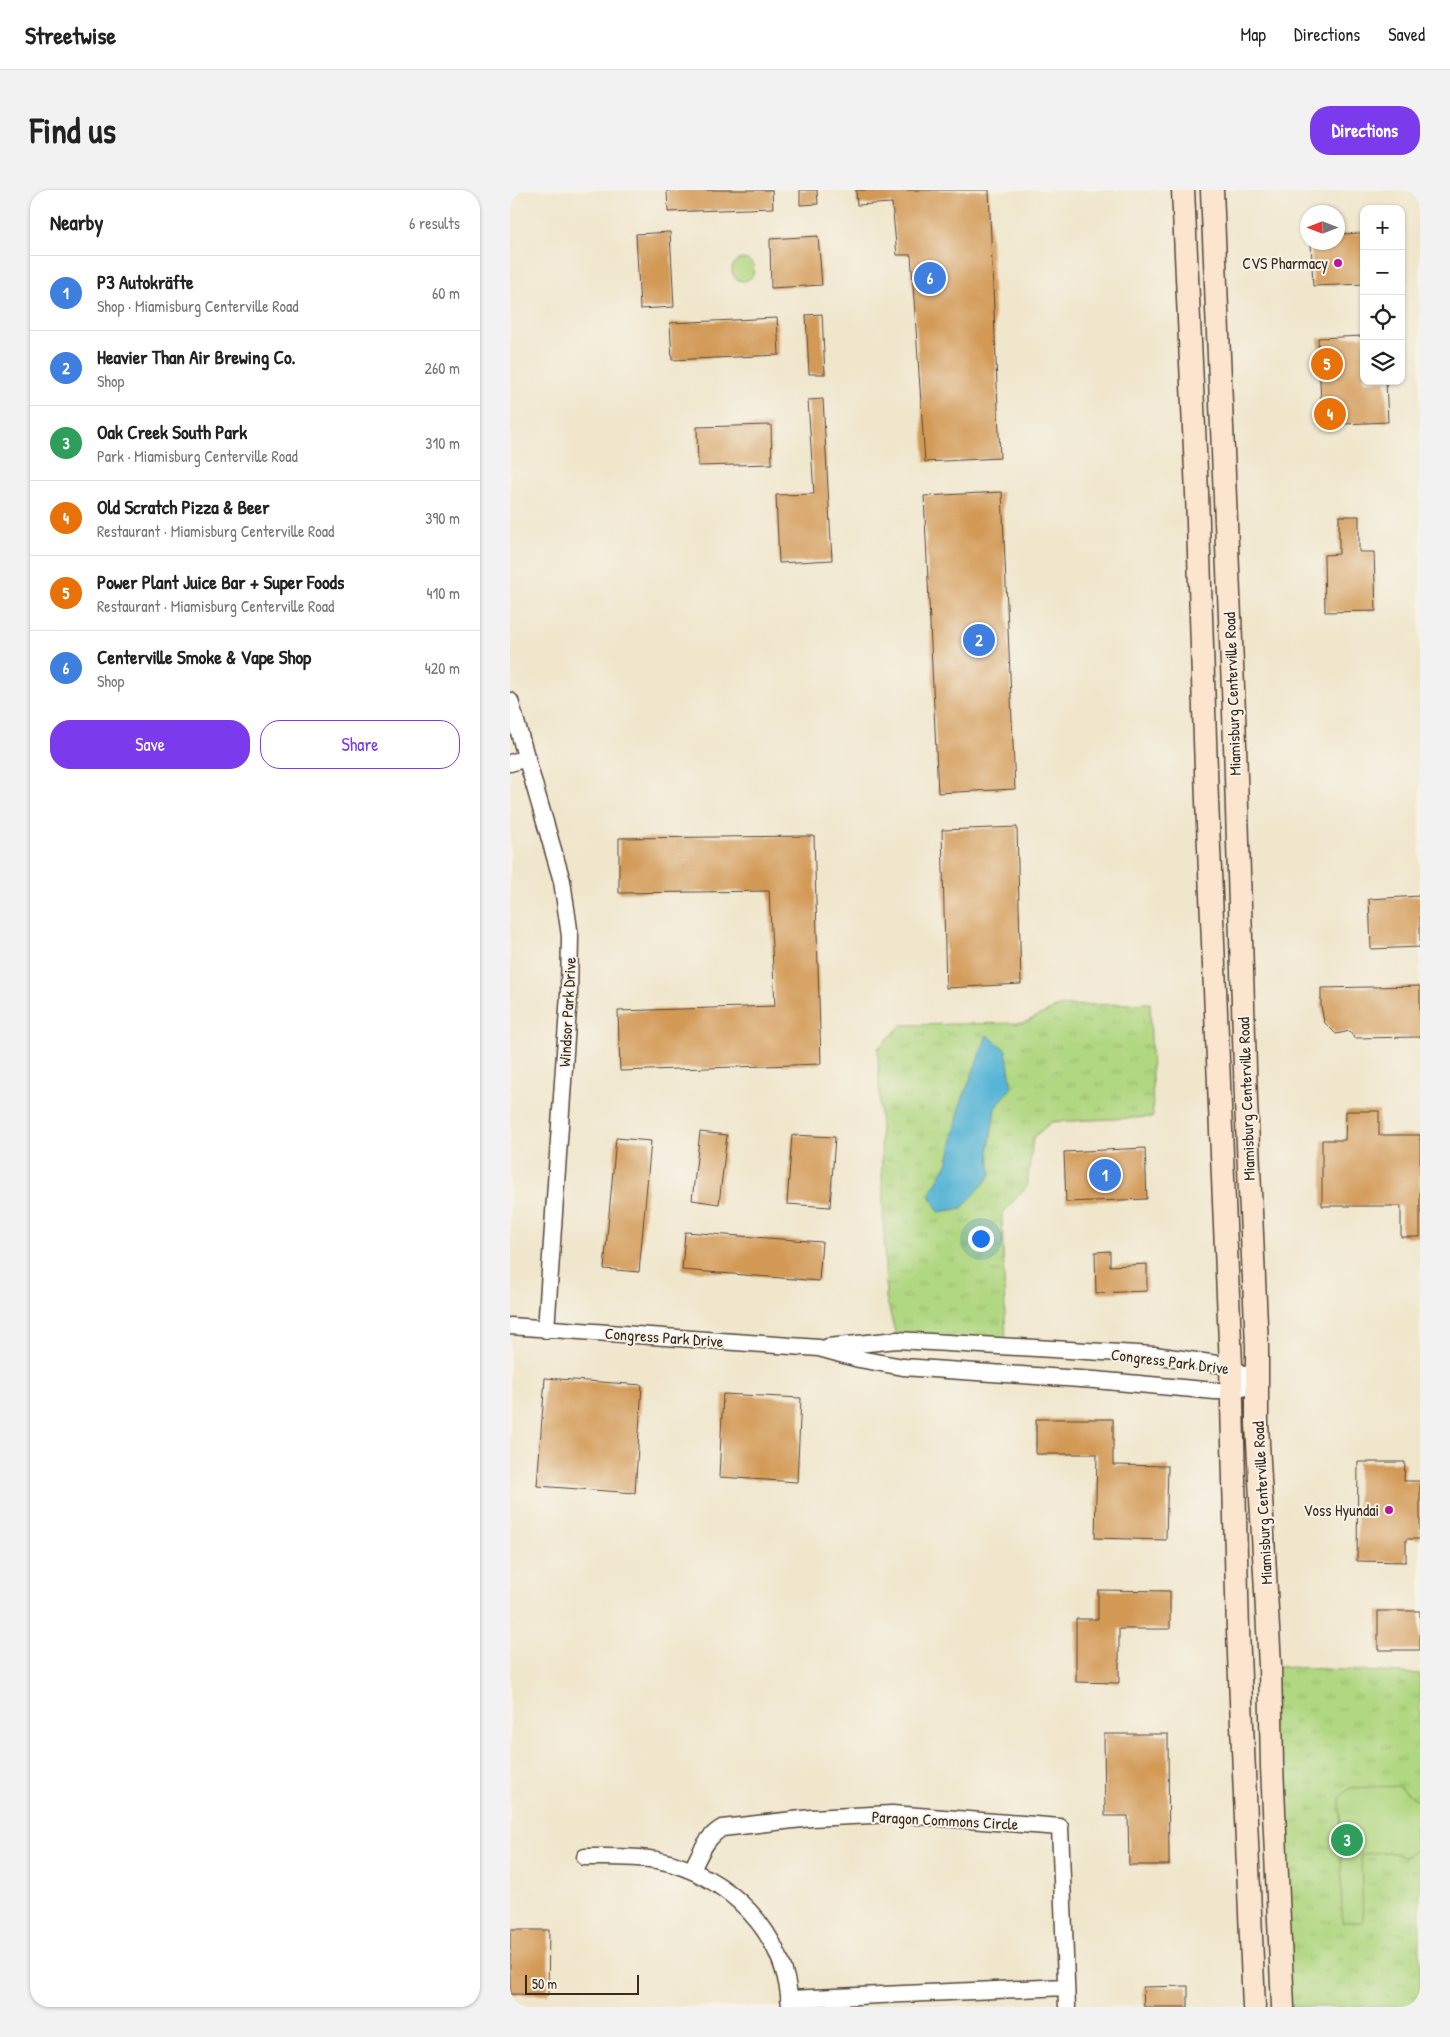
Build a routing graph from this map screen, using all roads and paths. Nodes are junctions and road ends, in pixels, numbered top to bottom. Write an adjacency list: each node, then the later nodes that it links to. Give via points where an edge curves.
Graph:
1 (1183, 190): 6 (main road, Miamisburg Centerville Road)
2 (1212, 190): 7 (main road, Miamisburg Centerville Road, via 1234,712)
3 (510, 701): 4 (street, Windsor Park Drive)
4 (527, 758): 5 (street); 9 (street, Windsor Park Drive, via 562,881 570,936 570,994)
5 (510, 763)
6 (1219, 1101): 7 (main road); 11 (main road, Miamisburg Centerville Road)
7 (1246, 1101): 12 (main road, Miamisburg Centerville Road)
8 (510, 1326): 9 (street, Congress Park Drive)
9 (546, 1330): 10 (street, Congress Park Drive)
10 (818, 1348): 11 (street, Congress Park Drive, via 897,1340 1154,1356); 13 (street, Congress Park Drive, via 903,1367)
11 (1231, 1366): 12 (street, Congress Park Drive); 13 (main road, Miamisburg Centerville Road)
12 (1256, 1384): 13 (street, Congress Park Drive); 16 (main road, Miamisburg Centerville Road)
13 (1231, 1391): 17 (main road, Miamisburg Centerville Road)
14 (585, 1857): 15 (street, via 633,1857)
15 (692, 1870): 18 (street, Paragon Commons Circle, via 707,1840 722,1828 892,1814 1060,1827); 19 (street, via 731,1893 757,1920 777,1952)
16 (1277, 1888): 17 (main road); 22 (main road, Miamisburg Centerville Road)
17 (1249, 1889): 21 (main road, Miamisburg Centerville Road)
18 (1065, 1987): 19 (street); 20 (street, Paragon Commons Circle)
19 (790, 2003)
20 (1067, 2007)
21 (1254, 2007)
22 (1283, 2007)

